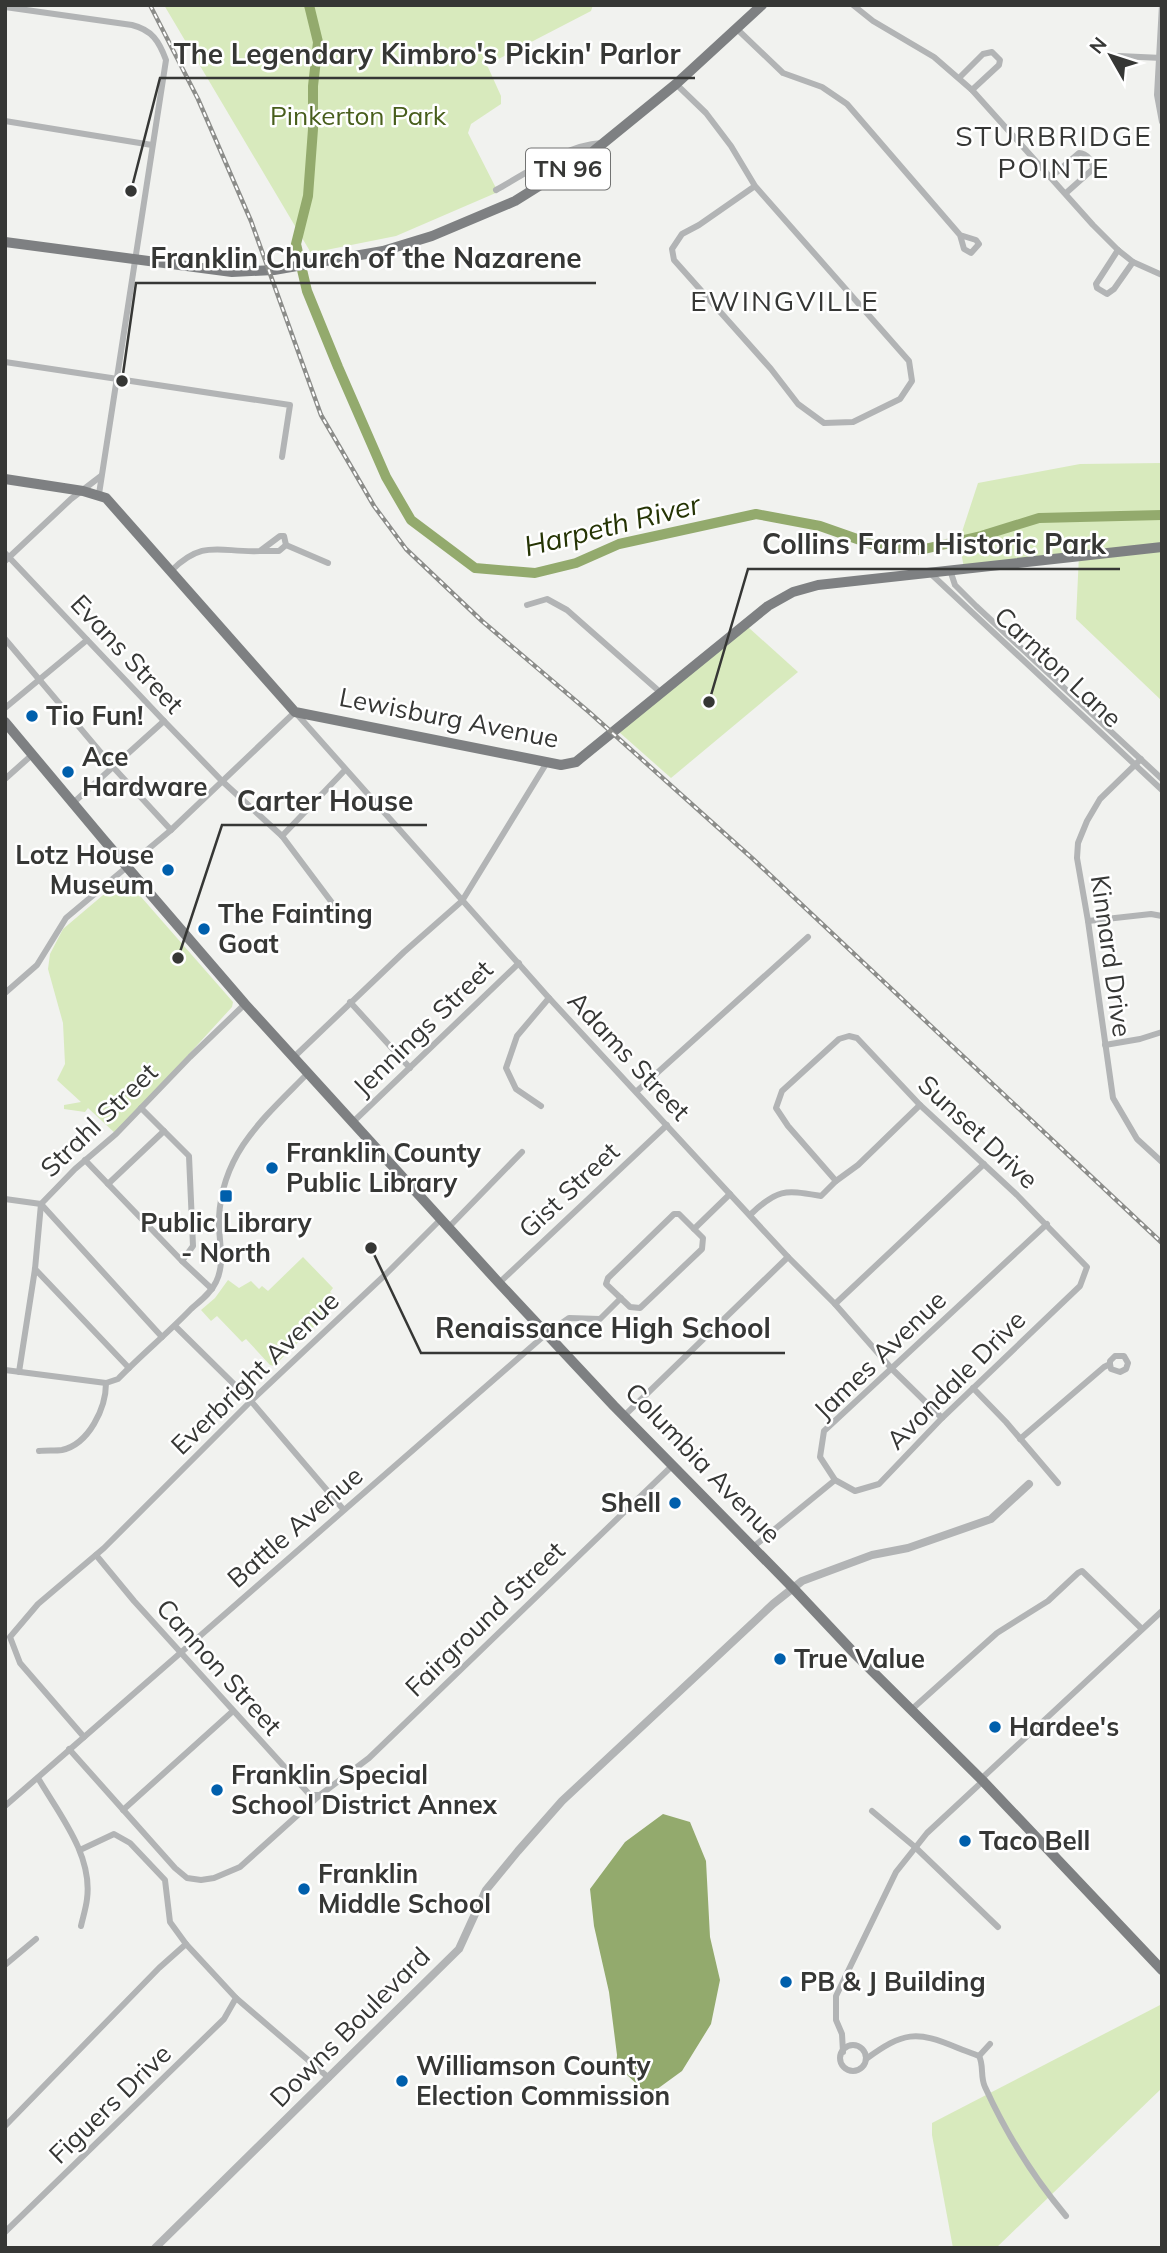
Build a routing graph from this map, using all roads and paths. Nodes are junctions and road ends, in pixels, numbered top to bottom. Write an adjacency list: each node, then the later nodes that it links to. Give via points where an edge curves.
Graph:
1 (762, 5): 5 (main road, TN 96)
2 (1162, 5): 7 (street)
3 (856, 6): 8 (street)
4 (5, 7): 14 (street, via 132,25 154,36 166,60)
5 (737, 29): 9 (main road, TN 96); 19 (street, via 783,73 822,87 847,104)
6 (1119, 56): 7 (street)
7 (1161, 58): 12 (street, via 1157,95)
8 (958, 78): 10 (street); 10 (street, via 983,54 992,52 999,65)
9 (676, 84): 13 (main road, TN 96); 16 (street, via 706,113)
10 (972, 90): 15 (street)
11 (5, 121): 14 (street)
12 (1162, 122)
13 (603, 143): 17 (street, via 572,150); 22 (main road, TN 96, via 515,201 383,251 232,272)
14 (152, 145): 22 (street)
15 (1051, 177): 18 (street); 18 (street, via 1079,153 1088,157 1093,169)
16 (755, 186): 16 (street, via 909,361 912,381 900,399 853,422 824,423 798,404 674,260 672,250 682,234)
17 (496, 190)
18 (1066, 193): 21 (street)
19 (960, 235)
20 (5, 242): 22 (main road, TN 96)
21 (1118, 250): 23 (street); 23 (street, via 1097,288 1107,294 1114,289)
22 (134, 260): 26 (street)
23 (1133, 262): 24 (street)
24 (1162, 275)
25 (5, 362): 26 (street)
26 (116, 378): 27 (street, via 290,405); 28 (street)
27 (282, 457)
28 (101, 476): 30 (street); 31 (street)
29 (5, 479): 30 (main road)
30 (83, 491): 31 (main road); 35 (street)
31 (99, 494): 38 (main road)
32 (286, 545): 34 (street, via 279,551); 34 (street, via 280,536); 36 (street)
33 (1162, 547): 37 (main road, Lewisburg Avenue)
34 (260, 551): 38 (street, via 206,548)
35 (7, 557): 42 (street, Evans Street)
36 (328, 563)
37 (950, 570): 39 (main road, Lewisburg Avenue); 50 (street, Carnton Lane, via 955,585)
38 (171, 571): 46 (main road)
39 (929, 572): 44 (main road, Lewisburg Avenue, via 793,592 768,606); 50 (street, Carnton Lane)
40 (527, 605): 44 (street, via 547,599 567,610)
41 (5, 639): 43 (street)
42 (87, 640): 43 (street); 47 (street, Evans Street)
43 (40, 680): 45 (street); 52 (street)
44 (660, 692): 51 (main road, Lewisburg Avenue, via 576,762)
45 (5, 708)
46 (295, 712): 51 (main road, Lewisburg Avenue); 53 (street, Adams Street); 56 (street)
47 (164, 721): 52 (street); 56 (street, Evans Street)
48 (5, 722): 49 (main road, Columbia Avenue)
49 (33, 754): 54 (street); 58 (main road, Columbia Avenue)
50 (1138, 762): 55 (street, Carnton Lane); 57 (street, Carnton Lane); 65 (street, Kinnard Drive, via 1100,799 1078,843)
51 (546, 764): 62 (street)
52 (113, 767): 58 (street); 59 (street)
53 (345, 770): 60 (street); 62 (street, Adams Street)
54 (5, 779)
55 (1162, 779)
56 (222, 780): 59 (street); 60 (street, Evans Street)
57 (1162, 790)
58 (73, 803): 61 (main road, Columbia Avenue)
59 (171, 830): 61 (street)
60 (282, 836): 63 (street, Evans Street)
61 (128, 867): 68 (street, via 66,918 37,965); 71 (main road, Columbia Avenue)
62 (462, 901): 67 (street, Adams Street); 70 (street)
63 (339, 912)
64 (1162, 916): 65 (street)
65 (1088, 921): 73 (street, Kinnard Drive)
66 (808, 937): 77 (street)
67 (519, 963): 69 (street, Adams Street); 75 (street, Jennings Street)
68 (5, 993)
69 (549, 998): 77 (street, Adams Street); 79 (street, via 517,1036 506,1068 516,1089)
70 (350, 1002): 74 (street); 75 (street)
71 (245, 1004): 74 (main road, Columbia Avenue); 80 (street, Strahl Street)
72 (1162, 1032): 73 (street)
73 (1105, 1045): 86 (street, Kinnard Drive, via 1113,1098 1137,1139)
74 (294, 1057): 76 (main road, Columbia Avenue)
75 (410, 1068): 81 (street, Jennings Street)
76 (308, 1073): 81 (main road, Columbia Avenue); 102 (street, via 253,1128 234,1157 219,1218 221,1267)
77 (637, 1091): 82 (street, Adams Street)
78 (920, 1105): 87 (street, Sunset Drive); 88 (street); 88 (street, Sunset Drive, via 857,1038 839,1039 782,1091 776,1108)
79 (541, 1106)
80 (141, 1108): 83 (street); 85 (street, Strahl Street)
81 (353, 1122): 94 (main road, Columbia Avenue)
82 (667, 1125): 90 (street, Adams Street); 101 (street, Gist Street)
83 (164, 1131): 89 (street); 98 (street, via 189,1156 193,1246)
84 (522, 1152): 94 (street, Everbright Avenue)
85 (85, 1160): 89 (street); 92 (street, Strahl Street)
86 (1162, 1162)
87 (984, 1164): 95 (street, Sunset Drive); 104 (street)
88 (836, 1181): 93 (street, via 821,1196 789,1191 767,1199)
89 (108, 1184): 98 (street)
90 (730, 1194): 93 (street, Adams Street); 96 (street)
91 (5, 1199): 92 (street)
92 (41, 1205): 100 (street, Strahl Street); 107 (street)
93 (750, 1215): 97 (street, Adams Street)
94 (445, 1223): 101 (main road, Columbia Avenue); 115 (street, Everbright Avenue)
95 (1047, 1224): 99 (street, Sunset Drive); 110 (street, James Avenue)
96 (694, 1229): 103 (street, via 703,1238 702,1249 640,1308 629,1307); 103 (street, via 674,1214 608,1278 606,1284)
97 (788, 1257): 104 (street, Adams Street); 116 (street)
98 (182, 1261): 102 (street)
99 (1087, 1266): 114 (street, Avondale Drive, via 1080,1286)
100 (35, 1269): 109 (street); 112 (street, Strahl Street)
101 (499, 1283): 106 (main road, Columbia Avenue)
102 (212, 1289): 105 (street)
103 (621, 1298): 106 (street, Battle Avenue, via 600,1319 569,1318)
104 (835, 1304): 110 (street, Adams Street)
105 (175, 1326): 107 (street); 115 (street)
106 (547, 1334): 116 (main road, Columbia Avenue); 124 (street, Battle Avenue)
107 (162, 1337): 109 (street)
108 (1110, 1364): 118 (street)
109 (129, 1368): 113 (street)
110 (892, 1369): 117 (street, Adams Street); 121 (street, James Avenue, via 824,1431 820,1457)
111 (5, 1370): 112 (street)
112 (19, 1372): 113 (street)
113 (106, 1383): 119 (street, via 106,1399 92,1428 64,1450)
114 (973, 1388): 117 (street, Avondale Drive); 118 (street)
115 (251, 1401): 124 (street); 126 (street, Everbright Avenue)
116 (624, 1416): 120 (main road, Columbia Avenue)
117 (942, 1418): 121 (street, Avondale Drive, via 879,1484 855,1491)
118 (1020, 1439): 122 (street)
119 (39, 1451)
120 (673, 1465): 125 (main road, Columbia Avenue); 137 (street, Fairground Street, via 369,1758)
121 (835, 1480): 125 (street)
122 (1058, 1483)
123 (1029, 1484): 127 (street, Downs Boulevard, via 991,1519 908,1549 872,1555)
124 (343, 1509): 130 (street, Battle Avenue)
125 (753, 1547): 127 (main road, Columbia Avenue)
126 (96, 1555): 130 (street, Cannon Street); 133 (street, Everbright Avenue, via 38,1604 10,1637 20,1663)
127 (793, 1588): 131 (main road, Columbia Avenue); 157 (street, Downs Boulevard, via 562,1801 486,1890 459,1949)
128 (1162, 1611): 129 (street)
129 (1142, 1629): 131 (street, via 1082,1572 1077,1573 1048,1601 997,1633); 136 (street)
130 (181, 1651): 132 (street, Cannon Street); 133 (street, Battle Avenue)
131 (911, 1710): 136 (main road, Columbia Avenue)
132 (233, 1711): 137 (street, Cannon Street, via 310,1795); 139 (street)
133 (84, 1737): 134 (street, Battle Avenue)
134 (69, 1749): 135 (street, Battle Avenue); 139 (street)
135 (38, 1779): 138 (street, Battle Avenue); 142 (street)
136 (982, 1780): 141 (street); 148 (main road, Columbia Avenue)
137 (320, 1795): 139 (street, via 240,1867 201,1880 187,1878 175,1868)
138 (5, 1805)
139 (123, 1810)
140 (872, 1811): 141 (street)
141 (915, 1847): 144 (street); 150 (street, via 896,1872 836,1996 836,2020)
142 (80, 1850): 143 (street, via 88,1897); 146 (street, via 114,1834 130,1843 166,1880 170,1922)
143 (81, 1926)
144 (998, 1927)
145 (36, 1939): 147 (street)
146 (186, 1944): 149 (street); 158 (street)
147 (5, 1965)
148 (1162, 1970)
149 (236, 1998): 157 (street); 160 (street, Figuers Drive, via 224,2019)
150 (842, 2034): 152 (street); 154 (street)
151 (990, 2044): 155 (street)
152 (858, 2047): 153 (street); 154 (street, via 849,2046); 156 (street)
153 (883, 2047): 155 (street, via 921,2035); 156 (street)
154 (843, 2052): 156 (street, via 842,2063 851,2070 859,2070)
155 (979, 2056): 159 (street, via 982,2081 1003,2123)
156 (866, 2059)
157 (329, 2078): 161 (street, Downs Boulevard)
158 (5, 2126)
159 (1066, 2216)
160 (5, 2232)
161 (155, 2248)

